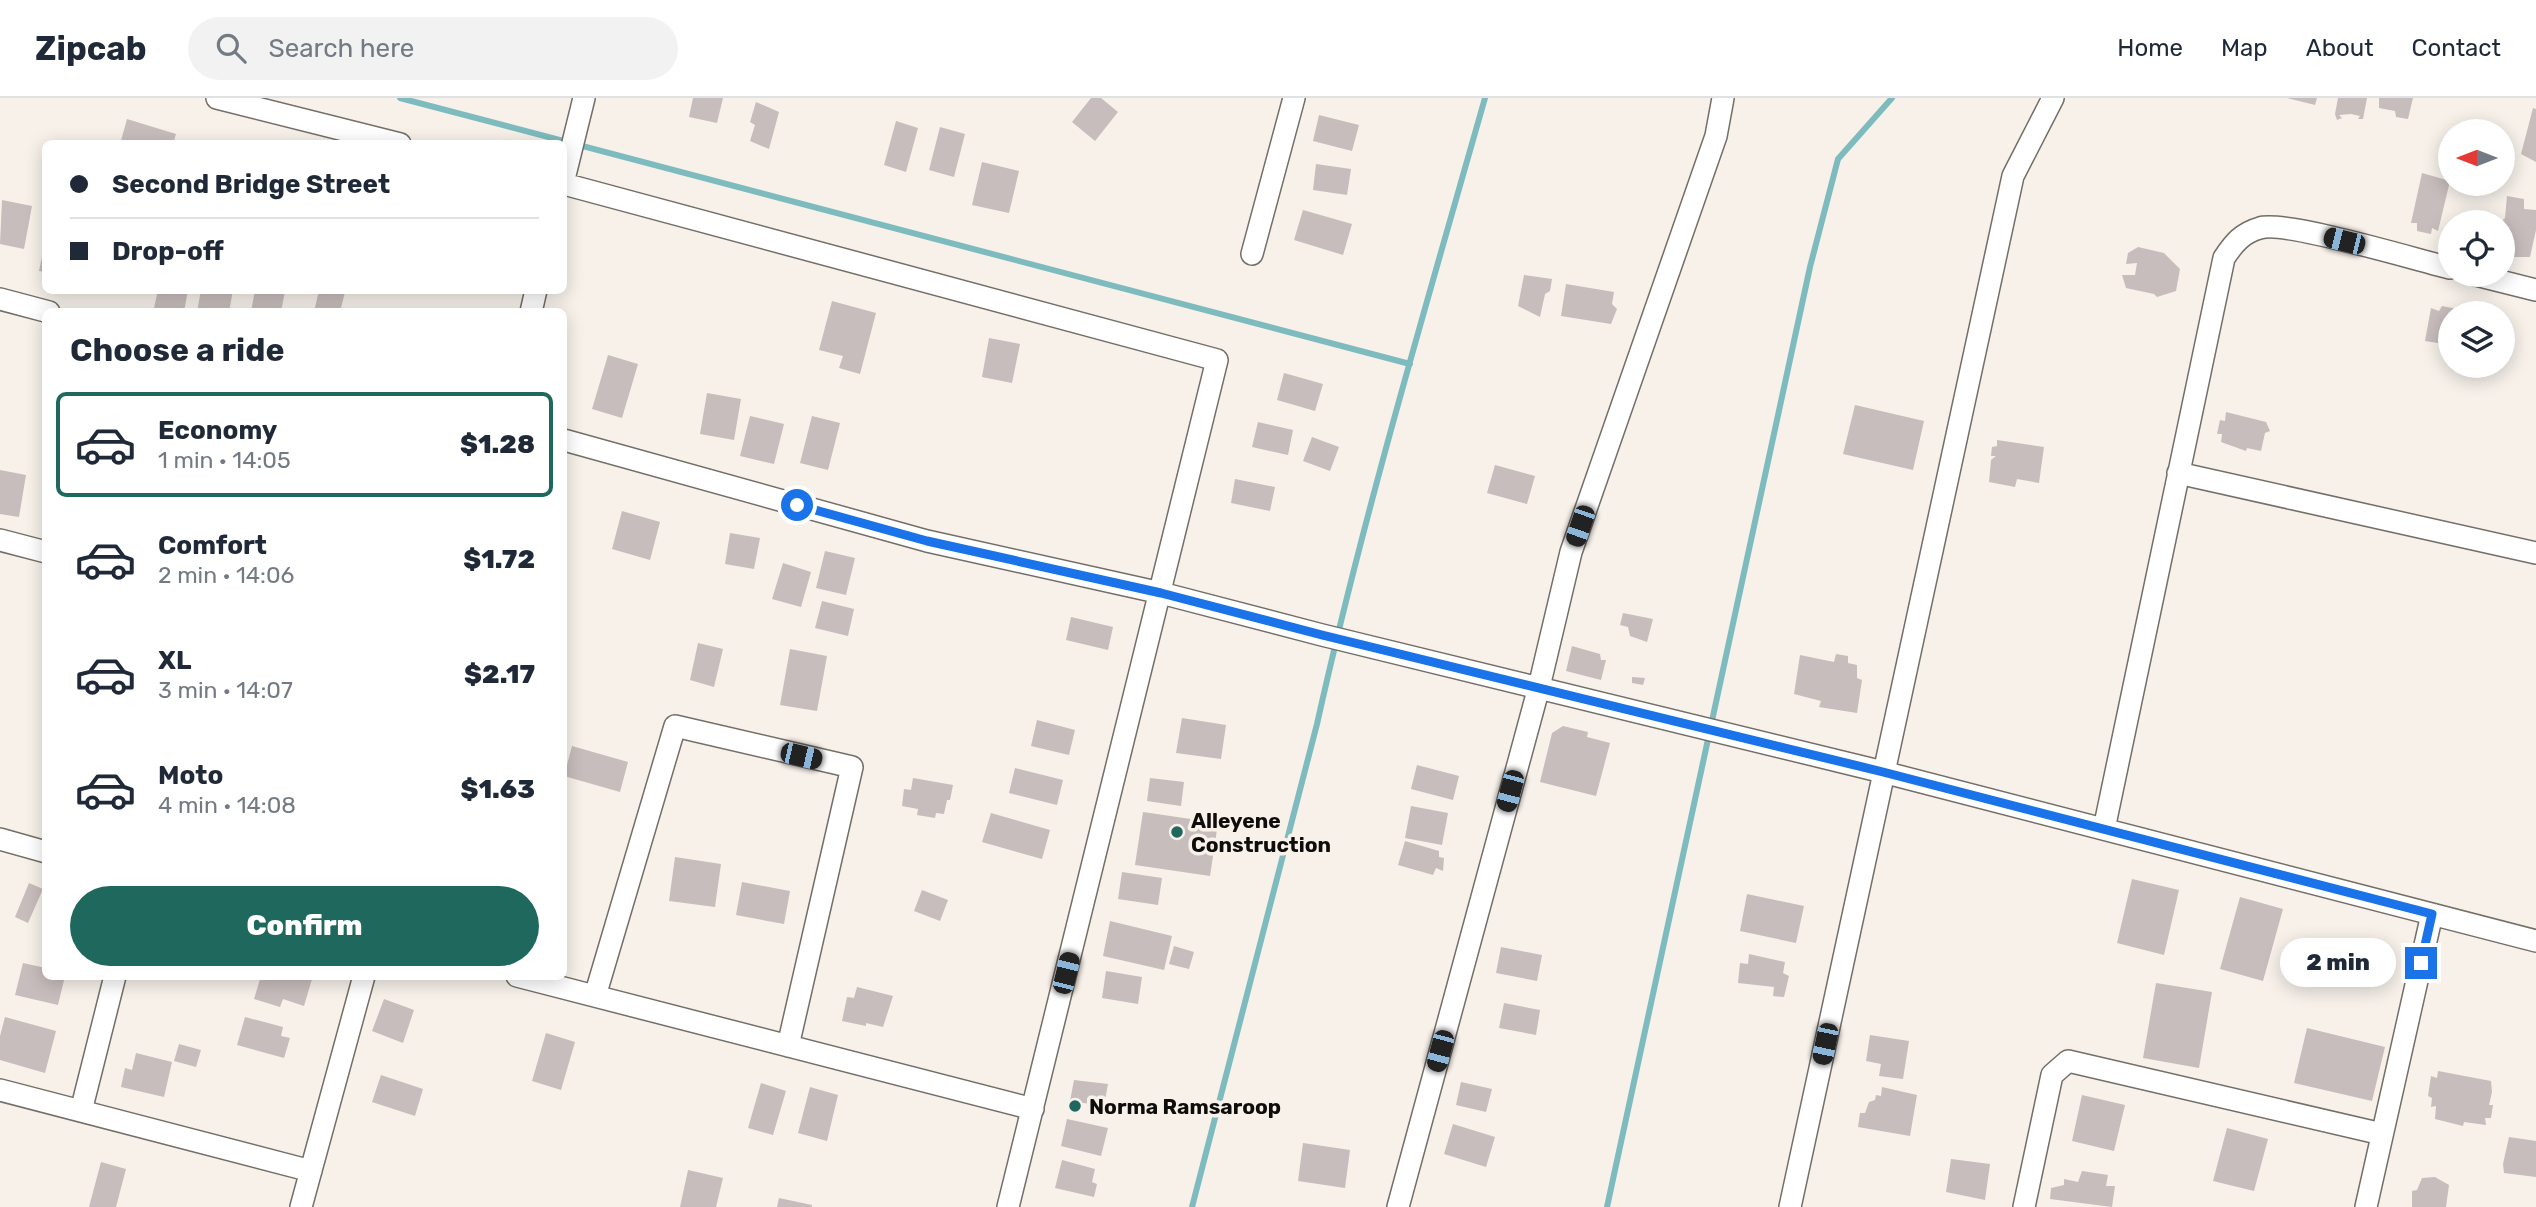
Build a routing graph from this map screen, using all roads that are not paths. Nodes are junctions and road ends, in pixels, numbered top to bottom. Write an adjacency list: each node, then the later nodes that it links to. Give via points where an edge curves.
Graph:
1 (217, 98): 6 (street)
2 (584, 98): 7 (street)
3 (1294, 98): 9 (street)
4 (1723, 98): 21 (street, via 1716,136 1571,552)
5 (2053, 98): 22 (street, via 2013,176)
6 (384, 140)
7 (567, 167)
8 (567, 176): 20 (street, via 1217,360)
9 (1252, 254)
10 (2438, 265): 16 (street, via 2291,228 2262,226 2238,237 2224,258)
11 (2515, 285): 12 (street)
12 (2536, 290)
13 (0, 299): 14 (street)
14 (42, 310)
15 (567, 441): 20 (street, via 927,541)
16 (2179, 473): 19 (street); 23 (street)
17 (0, 540): 18 (street)
18 (42, 551)
19 (2536, 553)
20 (1161, 593): 21 (street); 34 (street)
21 (1539, 687): 22 (street); 40 (street)
22 (1883, 772): 23 (street); 41 (street)
23 (2104, 829): 26 (street)
24 (0, 839): 25 (street)
25 (42, 851)
26 (2432, 914): 27 (street); 36 (street)
27 (2536, 941)
28 (114, 980): 35 (street)
29 (363, 980): 37 (street)
30 (533, 980): 31 (street)
31 (595, 996): 32 (street); 32 (street, via 675,726 852,767)
32 (788, 1046): 34 (street)
33 (0, 1090): 35 (street)
34 (1033, 1109): 39 (street)
35 (81, 1111): 37 (street)
36 (2382, 1134): 42 (street, via 2068,1061 2052,1075); 43 (street)
37 (311, 1171): 38 (street)
38 (301, 1207)
39 (1008, 1207)
40 (1398, 1207)
41 (1790, 1207)
42 (2024, 1207)
43 (2366, 1207)

